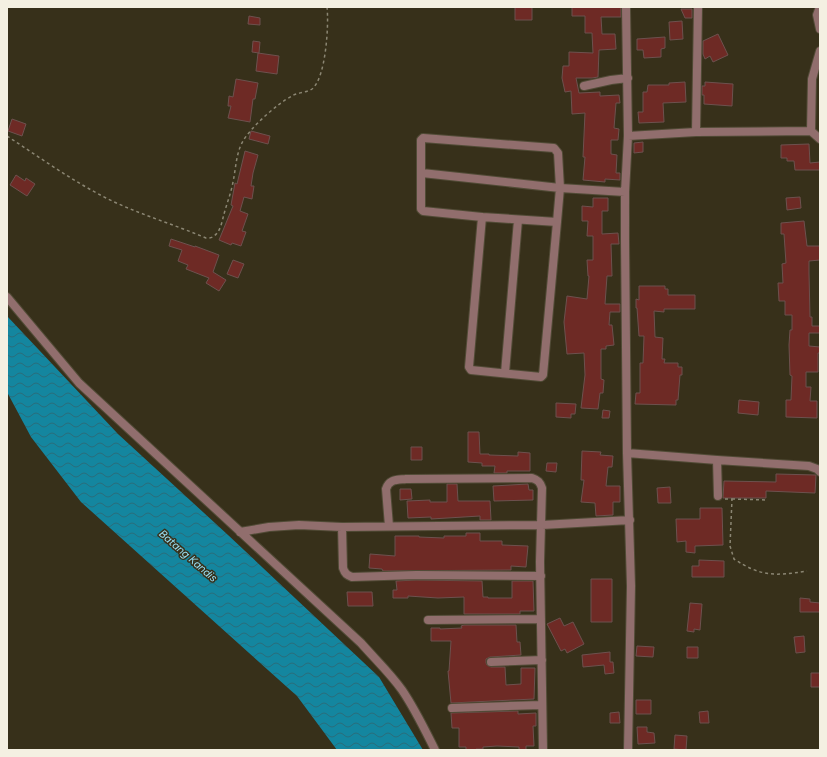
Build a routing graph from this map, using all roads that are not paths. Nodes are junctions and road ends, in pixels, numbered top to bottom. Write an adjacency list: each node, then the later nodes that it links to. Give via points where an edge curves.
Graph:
1 (626, 7): 6 (street)
2 (698, 7): 9 (street)
3 (820, 7): 4 (street, via 817,15)
4 (820, 29)
5 (820, 51): 8 (street, via 812,79)
6 (628, 78): 7 (street); 10 (street)
7 (584, 86)
8 (811, 131): 9 (street); 11 (street)
9 (696, 132): 10 (street)
10 (628, 136): 14 (street)
11 (820, 139)
12 (422, 173): 13 (street); 13 (street, via 423,138 554,148 558,153); 15 (street, via 423,211)
13 (560, 188): 14 (street); 17 (street)
14 (625, 192): 20 (street)
15 (482, 217): 16 (street); 19 (street, via 469,368)
16 (518, 220): 17 (street); 19 (street)
17 (557, 222): 19 (street, via 544,375 541,377)
18 (7, 297): 28 (street, via 79,383)
19 (505, 373)
20 (627, 453): 21 (street); 24 (street)
21 (717, 460): 22 (street, via 809,466); 23 (street)
22 (820, 472)
23 (718, 496)
24 (630, 520): 25 (street); 38 (street, via 632,586)
25 (542, 525): 26 (street); 26 (street, via 542,488 537,480 532,478 393,480 386,489); 29 (street)
26 (389, 526): 27 (street)
27 (342, 527): 28 (street, via 283,526); 29 (street, via 343,568 344,573 352,577)
28 (240, 532): 36 (street, via 385,669 406,697)
29 (541, 576): 30 (street)
30 (541, 619): 31 (street); 32 (street)
31 (428, 620)
32 (542, 660): 33 (street); 34 (street)
33 (491, 662)
34 (541, 705): 35 (street); 37 (street)
35 (452, 708)
36 (435, 750)
37 (543, 750)
38 (628, 750)

